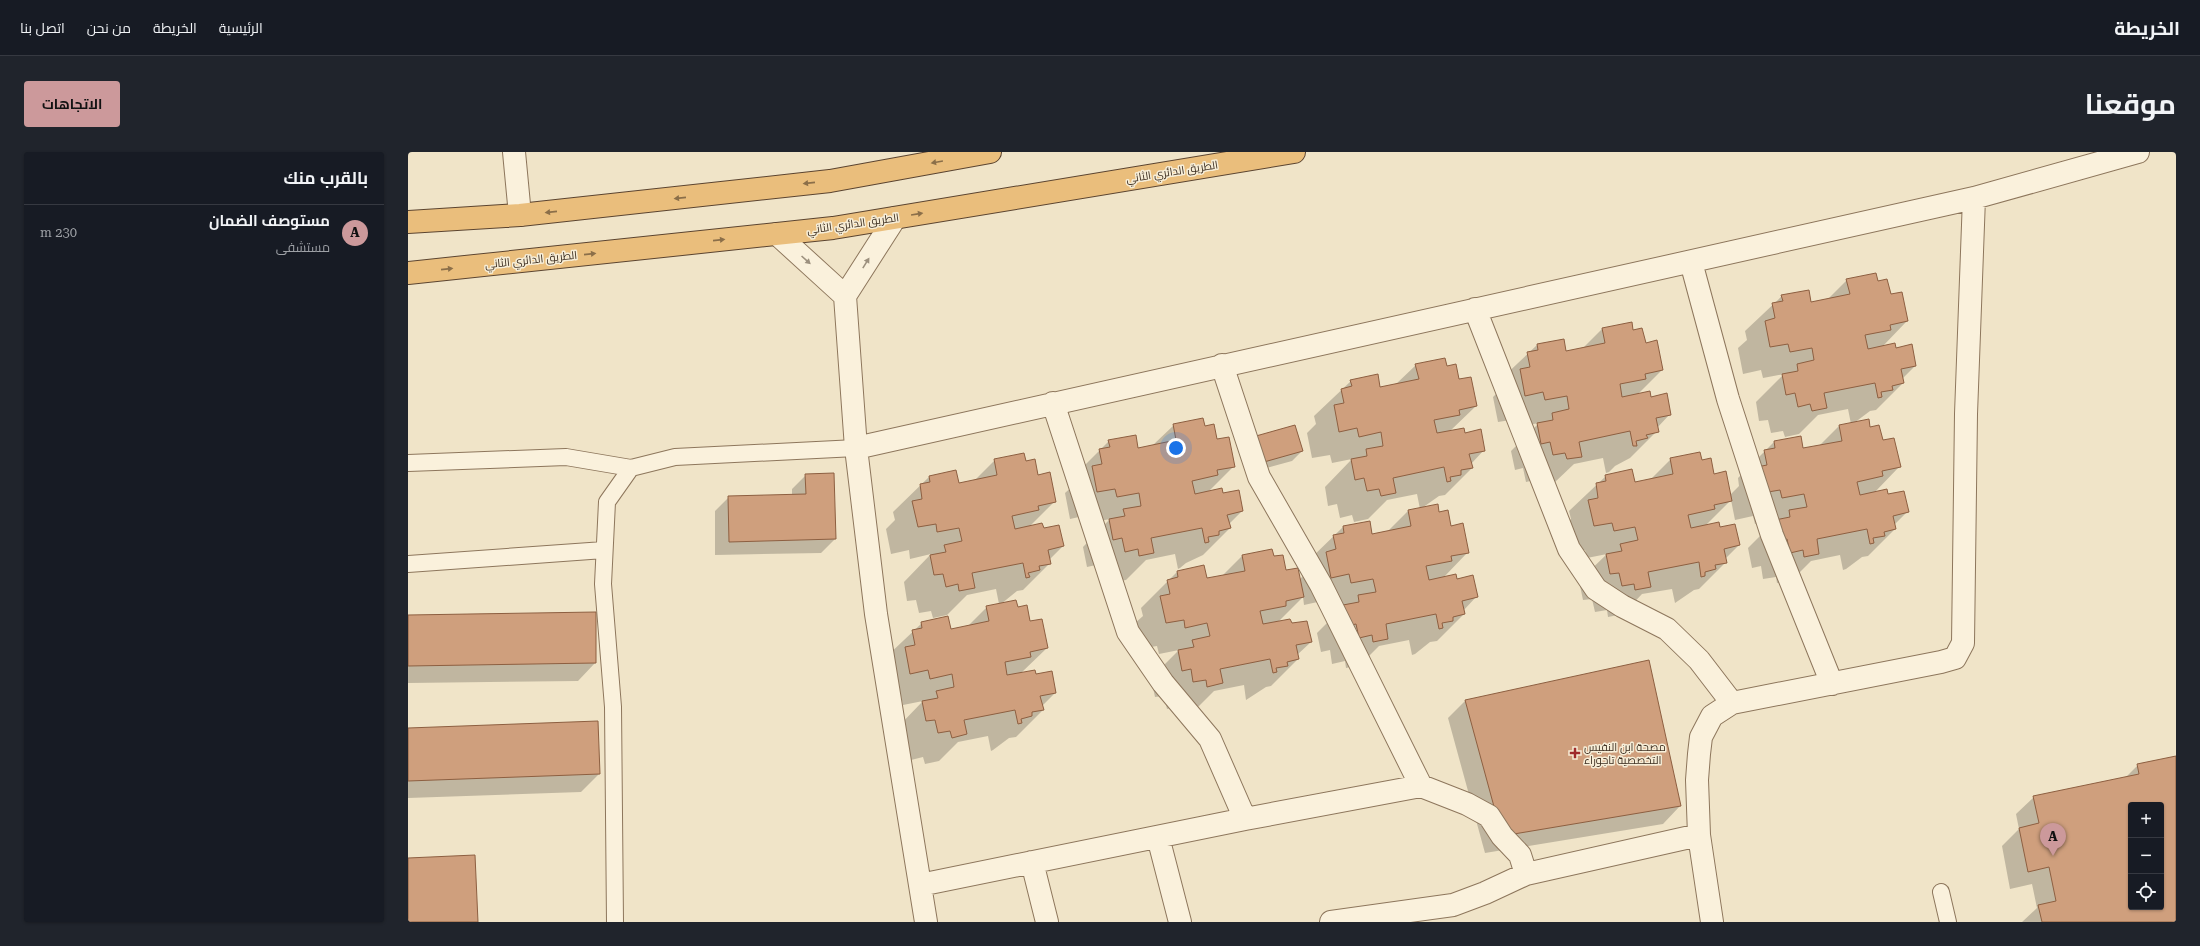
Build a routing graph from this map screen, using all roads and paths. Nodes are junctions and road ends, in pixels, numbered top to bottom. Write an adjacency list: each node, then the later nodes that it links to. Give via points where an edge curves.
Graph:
1 (514, 152): 6 (street)
2 (990, 152): 6 (highway, one-way to 6, via 830,181)
3 (1294, 152): 7 (highway, الطريق الدائري الثاني, one-way to 3)
4 (2138, 152): 5 (street)
5 (1974, 198): 10 (street); 21 (street, via 1966,414 1963,642 1955,658)
6 (520, 215): 8 (highway)
7 (895, 218): 9 (highway, الطريق الدائري الثاني); 12 (street, one-way to 7)
8 (408, 222)
9 (777, 234): 11 (highway, الطريق الدائري الثاني, one-way to 9); 12 (street, one-way to 12)
10 (1691, 262): 13 (street); 21 (street, via 1728,398 1772,534)
11 (408, 273)
12 (845, 296): 16 (street)
13 (1475, 309): 14 (street); 22 (street, via 1569,549 1596,589 1622,606 1667,629 1699,660)
14 (1222, 365): 15 (street); 23 (street, via 1259,476 1321,585)
15 (1053, 403): 16 (street); 24 (street, via 1128,632 1163,683 1210,739)
16 (856, 448): 18 (lane, via 675,457); 29 (street, via 876,614)
17 (408, 463): 18 (lane, via 566,457)
18 (631, 468): 19 (lane, via 607,502)
19 (604, 550): 20 (lane); 32 (lane, via 603,584 612,707)
20 (408, 564)
21 (1832, 684): 22 (street)
22 (1732, 703): 25 (street, via 1712,716 1701,737 1698,780)
23 (1421, 786): 24 (street); 28 (street, via 1468,804 1489,816 1502,836 1520,855)
24 (1245, 820): 26 (street)
25 (1700, 835): 28 (street); 37 (street)
26 (1158, 837): 27 (street); 35 (street)
27 (1032, 862): 29 (street); 34 (street)
28 (1526, 874): 31 (street, via 1453,905)
29 (920, 885): 33 (street)
30 (1941, 892): 38 (lane)
31 (1418, 916): 36 (street)
32 (616, 922)
33 (926, 922)
34 (1047, 922)
35 (1180, 922)
36 (1331, 922)
37 (1712, 922)
38 (1948, 922)

